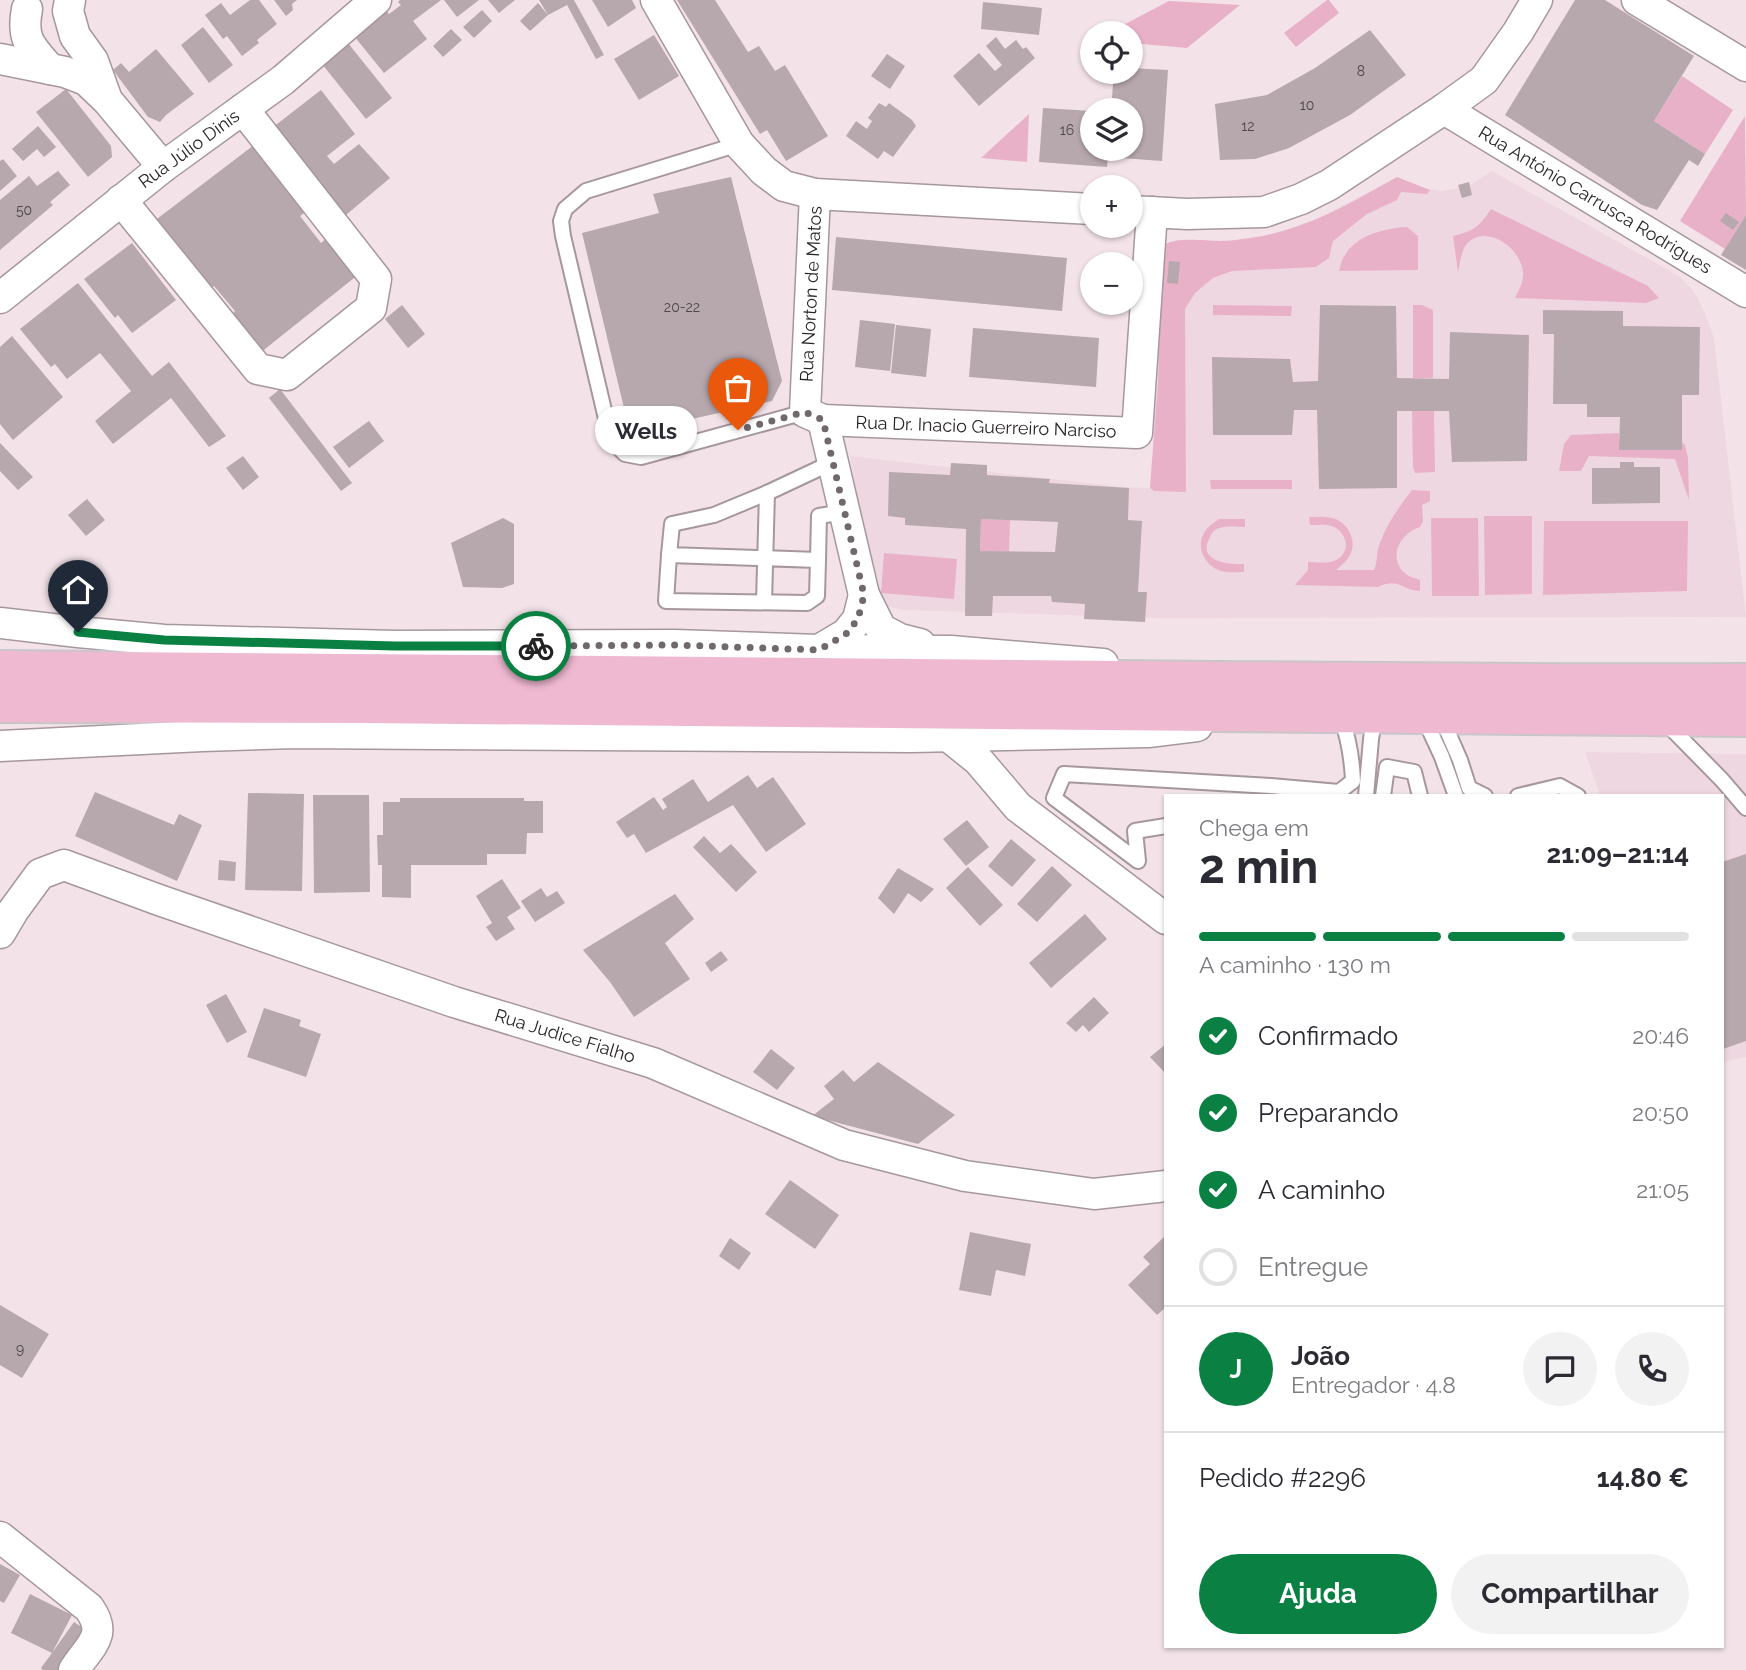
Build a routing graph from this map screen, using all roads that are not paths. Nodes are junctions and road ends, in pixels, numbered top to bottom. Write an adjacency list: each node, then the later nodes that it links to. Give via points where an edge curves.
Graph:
1 (70, 0): 11 (street, via 75,36 93,61)
2 (376, 0): 12 (street, Rua Júlio Dinis)
3 (656, 0): 14 (street, Rua Norton de Matos)
4 (1537, 0): 13 (street, via 1484,80)
5 (1637, 0): 9 (street)
6 (32, 5): 7 (street); 10 (street, via 24,23 29,45)
7 (0, 30)
8 (0, 59): 10 (street)
9 (1746, 66)
10 (50, 69): 11 (street, via 86,80)
11 (107, 100): 15 (street)
12 (243, 109): 15 (street, Rua Júlio Dinis); 17 (street, via 376,279 371,308 287,375 258,369)
13 (1444, 109): 19 (street, via 1329,185 1276,208 1187,215); 21 (street, Rua António Carrusca Rodrigues)
14 (739, 144): 16 (street, Rua Norton de Matos, via 784,186); 23 (lane, via 586,191 565,209 563,236 611,440 625,454 640,457)
15 (163, 167): 17 (street, Rua Júlio Dinis)
16 (815, 194): 18 (street); 23 (street, Rua Norton de Matos)
17 (121, 200): 22 (street, Rua Júlio Dinis)
18 (1080, 208)
19 (1143, 211)
20 (1141, 238): 23 (street, Rua Dr. Inacio Guerreiro Narciso, via 1137,433)
21 (1746, 292)
22 (0, 298)
23 (814, 416): 24 (street, Rua Norton de Matos)
24 (833, 462): 25 (lane); 26 (street, Rua Norton de Matos)
25 (767, 493): 27 (lane, via 714,515 673,524); 28 (lane)
26 (845, 512): 29 (lane, via 820,516); 30 (street, Rua Norton de Matos)
27 (669, 555): 28 (lane); 31 (lane, via 666,601)
28 (765, 558): 29 (lane); 31 (lane)
29 (818, 559): 31 (lane, via 817,596 807,603)
30 (864, 595): 33 (street, via 858,619 846,634); 34 (street, Rua Norton de Matos, via 881,629 900,639)
31 (764, 602)
32 (0, 623): 33 (street, via 164,640)
33 (819, 650): 34 (street)
34 (951, 651): 38 (street)
35 (0, 670): 38 (main road, via 277,671)
36 (1746, 682): 38 (main road, via 1600,684)
37 (0, 703): 38 (main road)
38 (1336, 705): 39 (main road); 42 (street, via 1148,732); 46 (lane, via 1371,739); 54 (lane, via 1352,754 1353,781 1339,792 1064,774 1054,798 1138,861 1135,831)
39 (1431, 714): 40 (main road); 49 (lane); 50 (lane, via 1460,760 1469,788)
40 (1660, 716): 41 (main road); 53 (lane)
41 (1746, 717)
42 (1027, 734): 43 (street); 45 (street, via 1005,757)
43 (948, 736): 44 (street, via 295,733); 45 (street, via 978,760)
44 (0, 746)
45 (1002, 789): 55 (street, via 1018,807)
46 (1366, 794)
47 (1383, 794): 48 (lane, via 1387,767 1414,772)
48 (1420, 794)
49 (1456, 794)
50 (1481, 794)
51 (1526, 794): 52 (lane, via 1560,786)
52 (1574, 794)
53 (1746, 808)
54 (1164, 825)
55 (1164, 917)
56 (0, 933): 57 (street, Rua Judice Fialho, via 40,874 64,865 454,1002 653,1063 844,1145 965,1176 1094,1194)
57 (1164, 1186)
58 (0, 1537): 59 (street, via 96,1618 96,1638)
59 (74, 1670)

